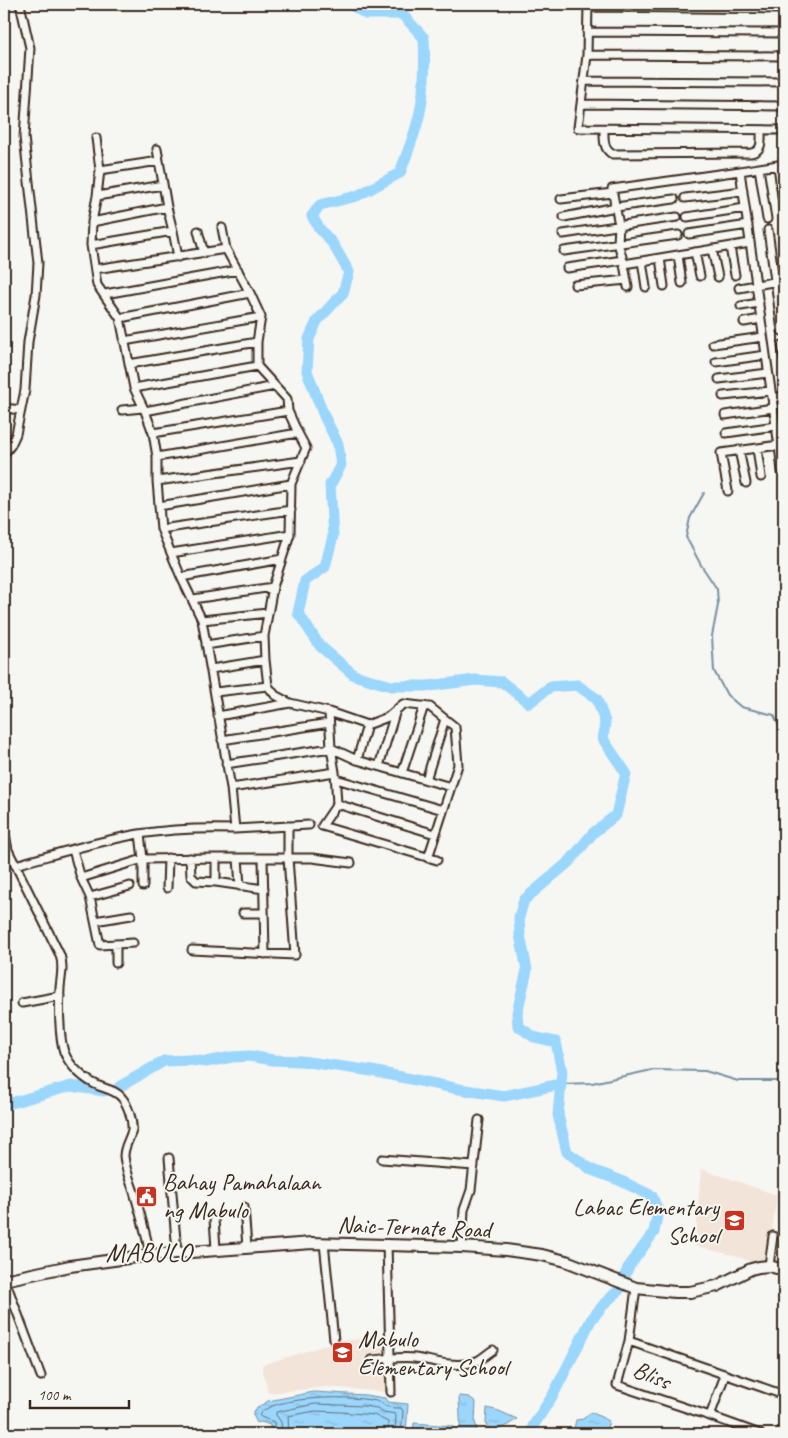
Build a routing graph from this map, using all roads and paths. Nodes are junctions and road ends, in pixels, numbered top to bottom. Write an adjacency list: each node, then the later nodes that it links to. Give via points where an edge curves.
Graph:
1 (20, 4): 104 (street, via 30,48 24,137 38,263)
2 (588, 5): 3 (street); 4 (street)
3 (784, 9)
4 (587, 32): 5 (street); 6 (street)
5 (784, 33)
6 (587, 54): 7 (street); 8 (street)
7 (784, 56)
8 (584, 81): 9 (street); 10 (street)
9 (784, 82)
10 (581, 104): 11 (street); 12 (street, via 578,128)
11 (784, 106)
12 (604, 129): 13 (street); 13 (street, via 605,148 612,154 751,153 760,149)
13 (761, 130): 14 (street)
14 (784, 130)
15 (96, 138): 20 (street)
16 (157, 148): 17 (street)
17 (160, 161): 20 (street); 22 (street)
18 (781, 165): 19 (street); 32 (street)
19 (759, 168): 21 (street); 36 (street)
20 (100, 170): 25 (street)
21 (740, 171): 23 (street); 24 (street, via 612,189)
22 (163, 185): 25 (street); 29 (street)
23 (743, 191): 26 (street); 31 (street)
24 (613, 192): 27 (street); 30 (street)
25 (97, 196): 37 (street)
26 (685, 198)
27 (561, 199)
28 (674, 199): 30 (street)
29 (167, 207): 37 (street); 42 (street)
30 (616, 208): 33 (street); 38 (street)
31 (745, 208): 35 (street); 39 (street)
32 (784, 212)
33 (564, 217)
34 (676, 217): 38 (street)
35 (687, 217)
36 (767, 219)
37 (92, 222): 49 (street)
38 (619, 225): 44 (street); 47 (street)
39 (748, 226): 45 (street); 48 (street)
40 (222, 228): 51 (street)
41 (768, 230): 68 (street)
42 (173, 231): 49 (street); 57 (street)
43 (198, 231): 54 (street)
44 (562, 234)
45 (689, 234)
46 (678, 236): 47 (street)
47 (618, 243): 53 (street); 60 (street)
48 (750, 243): 50 (street); 70 (street)
49 (91, 245): 62 (street)
50 (730, 247): 52 (street); 64 (street)
51 (226, 249): 54 (street); 63 (street)
52 (712, 249): 55 (street); 66 (street)
53 (564, 251)
54 (204, 252): 57 (street)
55 (695, 252): 56 (street); 65 (street)
56 (678, 255): 58 (street); 69 (street)
57 (178, 257): 62 (street)
58 (660, 258): 59 (street); 72 (street)
59 (642, 261): 60 (street); 73 (street)
60 (623, 262): 61 (street); 71 (street, via 627,284)
61 (567, 268)
62 (95, 269): 76 (street, via 97,285)
63 (238, 270): 75 (street); 76 (street)
64 (735, 274)
65 (700, 276)
66 (718, 276)
67 (784, 280): 68 (street)
68 (776, 281): 70 (street); 83 (street)
69 (682, 283)
70 (756, 284): 74 (street); 77 (street)
71 (575, 285)
72 (664, 286)
73 (646, 287)
74 (739, 288)
75 (250, 293): 79 (street); 80 (street)
76 (105, 294): 80 (street)
77 (759, 303): 78 (street); 81 (street)
78 (741, 306)
79 (262, 317): 85 (street); 86 (street)
80 (120, 318): 85 (street)
81 (761, 319): 82 (street); 84 (street)
82 (744, 322)
83 (782, 331)
84 (763, 337): 87 (street); 89 (street)
85 (124, 341): 92 (street)
86 (257, 342): 92 (street); 93 (street)
87 (713, 344)
88 (782, 345): 90 (street)
89 (766, 355): 91 (street); 94 (street)
90 (784, 358)
91 (716, 362)
92 (130, 364): 97 (street)
93 (257, 366): 96 (street); 97 (street)
94 (768, 373): 95 (street); 98 (street)
95 (719, 380)
96 (275, 386): 103 (street); 106 (street, via 287,399)
97 (134, 388): 103 (street)
98 (771, 394): 99 (street); 100 (street); 102 (street)
99 (724, 396)
100 (784, 396)
101 (4, 408): 104 (street)
102 (773, 408): 107 (street); 109 (street)
103 (144, 409): 105 (street); 111 (street)
104 (21, 410): 117 (street, via 16,434)
105 (122, 410)
106 (288, 411): 111 (street); 112 (street)
107 (725, 415)
108 (784, 416): 109 (street)
109 (775, 417): 110 (street)
110 (779, 431): 113 (street); 114 (street)
111 (153, 433): 119 (street)
112 (298, 433): 119 (street); 120 (street, via 306,448)
113 (726, 433)
114 (779, 445): 115 (street); 118 (street)
115 (757, 448): 116 (street); 122 (street)
116 (740, 450): 124 (street); 126 (street, via 721,453)
117 (4, 454)
118 (782, 454): 121 (street)
119 (157, 457): 123 (street)
120 (301, 461): 123 (street); 125 (street)
121 (782, 472)
122 (761, 477)
123 (157, 481): 127 (street)
124 (746, 483)
125 (291, 484): 127 (street); 128 (street)
126 (728, 491)
127 (159, 506): 129 (street)
128 (291, 510): 129 (street); 130 (street)
129 (161, 529): 131 (street)
130 (290, 534): 131 (street); 132 (street)
131 (171, 553): 133 (street)
132 (282, 559): 133 (street); 134 (street)
133 (181, 576): 135 (street)
134 (273, 587): 135 (street); 136 (street)
135 (193, 599): 137 (street)
136 (268, 613): 137 (street); 138 (street)
137 (202, 620): 139 (street)
138 (264, 636): 139 (street); 140 (street)
139 (206, 645): 141 (street)
140 (265, 660): 141 (street); 142 (street)
141 (210, 669): 143 (street)
142 (268, 686): 143 (street); 144 (street, via 275,695)
143 (215, 692): 148 (street)
144 (290, 703): 147 (street); 148 (street)
145 (424, 706): 146 (street, via 403,704); 149 (street); 157 (street)
146 (396, 710): 151 (street, via 388,717); 156 (street)
147 (329, 712): 150 (street); 151 (street)
148 (218, 716): 152 (street)
149 (446, 719): 159 (street); 162 (street, via 455,727 458,765)
150 (329, 723): 152 (street); 153 (street)
151 (367, 725): 154 (street)
152 (222, 740): 155 (street)
153 (331, 748): 154 (street); 155 (street); 158 (street)
154 (357, 760): 156 (street)
155 (226, 764): 161 (street)
156 (379, 766): 157 (street)
157 (402, 773): 159 (street)
158 (336, 776): 161 (street); 163 (street); 164 (street)
159 (426, 780): 162 (street)
160 (4, 781): 181 (street, via 6,843)
161 (230, 788): 167 (street)
162 (451, 788): 164 (street)
163 (337, 804): 169 (street); 177 (street, via 322,826)
164 (443, 810): 169 (street)
165 (309, 825): 166 (street)
166 (288, 826): 167 (street); 176 (street)
167 (235, 829): 168 (street, via 195,828)
168 (140, 834): 170 (street); 178 (street)
169 (435, 834): 177 (street)
170 (73, 850): 181 (street); 182 (street)
171 (168, 858): 172 (street); 178 (street); 187 (street)
172 (190, 858): 173 (street); 183 (street, via 191,876 196,881)
173 (216, 858): 174 (street); 183 (street)
174 (238, 858): 175 (street); 186 (street)
175 (263, 858): 176 (street); 188 (street)
176 (288, 858): 180 (street); 197 (street, via 295,955)
177 (428, 858): 179 (street)
178 (143, 859): 182 (street); 185 (street)
179 (437, 860)
180 (351, 864)
181 (15, 865): 199 (street, via 60,955)
182 (81, 878): 189 (street)
183 (216, 882): 186 (street)
184 (130, 886): 189 (street)
185 (143, 886)
186 (240, 886): 188 (street)
187 (167, 888)
188 (264, 889): 191 (street)
189 (90, 897): 193 (street)
190 (243, 913): 191 (street)
191 (264, 913): 197 (street)
192 (131, 915): 193 (street)
193 (96, 921): 195 (street, via 100,945)
194 (133, 943): 195 (street)
195 (116, 944): 198 (street)
196 (192, 950): 197 (street)
197 (265, 954)
198 (116, 963)
199 (60, 996): 200 (street); 214 (street, via 62,1046 66,1057 88,1080 122,1097 128,1109 132,1131 126,1145 125,1160)
200 (22, 1003)
201 (479, 1120): 204 (street)
202 (169, 1158): 213 (street)
203 (382, 1159): 204 (street)
204 (474, 1166): 211 (street, via 464,1210)
205 (244, 1207): 210 (street)
206 (214, 1219): 212 (street)
207 (773, 1236): 215 (street)
208 (324, 1243): 209 (main road, Naic-Ternate Road); 210 (main road, Naic-Ternate Road); 219 (street)
209 (387, 1244): 211 (main road, Naic-Ternate Road); 222 (street)
210 (247, 1247): 212 (main road, Naic-Ternate Road)
211 (462, 1247): 218 (main road, Naic-Ternate Road, via 554,1257)
212 (216, 1249): 213 (main road, Naic-Ternate Road)
213 (176, 1252): 214 (main road, Naic-Ternate Road)
214 (150, 1255): 217 (main road, Naic-Ternate Road, via 70,1266)
215 (769, 1266): 216 (main road, Naic-Ternate Road); 218 (main road, Naic-Ternate Road, via 754,1268 718,1286 690,1292)
216 (784, 1270)
217 (4, 1280): 225 (street)
218 (631, 1286): 220 (street, Bliss)
219 (334, 1340)
220 (629, 1341): 224 (street); 228 (street, Bliss, via 617,1385)
221 (494, 1350): 222 (street, via 479,1360 459,1365)
222 (389, 1358): 223 (street); 226 (street)
223 (372, 1360)
224 (725, 1375): 227 (street); 228 (street)
225 (41, 1376)
226 (391, 1392)
227 (784, 1395)
228 (710, 1416): 229 (street, Bliss)
229 (743, 1431): 230 (street, Bliss)
230 (760, 1434)

